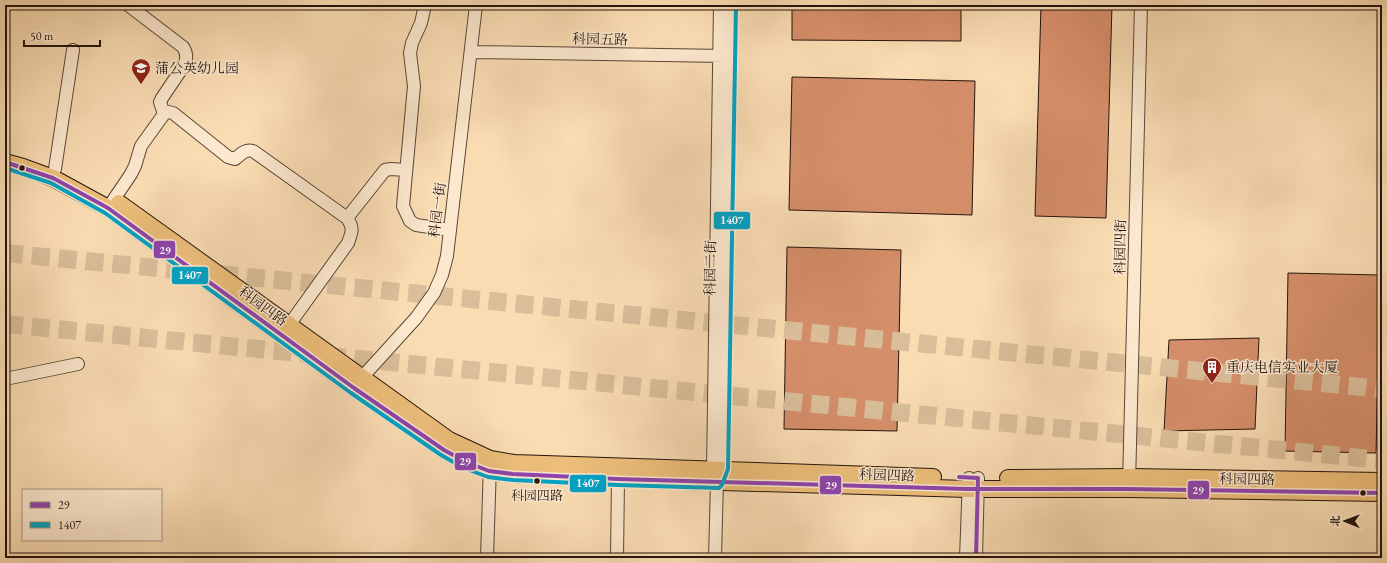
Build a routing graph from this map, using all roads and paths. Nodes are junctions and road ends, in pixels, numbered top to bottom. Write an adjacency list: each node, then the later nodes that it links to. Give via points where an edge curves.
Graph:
1 (128, 5): 10 (street, via 186,51 185,64 160,102)
2 (425, 5): 14 (street, via 410,53 414,86)
3 (476, 5): 8 (street, 科园一街)
4 (720, 5): 9 (street, 科园二街)
5 (730, 5): 9 (street, 科园二街)
6 (1141, 5): 27 (street, 科园四街)
7 (73, 50): 13 (street)
8 (471, 52): 9 (street, 科园五路); 17 (street, 科园一街)
9 (723, 56): 23 (street, 科园二街)
10 (164, 114): 15 (street, via 141,146 131,174); 16 (street, via 173,113 228,157 235,159 244,151 253,151)
11 (5, 151): 13 (main road, 科园四路)
12 (5, 162): 15 (main road, 科园四路, via 53,178)
13 (54, 169): 15 (main road, 科园四路, via 91,186)
14 (406, 170): 16 (street, via 385,170); 17 (street, via 403,206 410,221 416,225)
15 (111, 204): 18 (main road, 科园四路); 21 (main road, 科园四路)
16 (347, 218): 18 (street, via 352,225 348,243)
17 (450, 230): 21 (street, 科园一街, via 446,262 434,293 416,318)
18 (289, 326): 21 (main road, 科园四路)
19 (78, 364): 20 (street)
20 (5, 379)
21 (357, 383): 22 (main road, 科园四路, via 444,450 466,462)
22 (490, 465): 23 (main road, 科园四路, via 514,462); 24 (main road, 科园四路, via 513,474); 29 (street)
23 (717, 473): 24 (main road, 科园四路); 26 (main road, 科园四路); 31 (street, 科园二街)
24 (618, 479): 30 (street)
25 (1382, 481): 27 (main road, 科园四路)
26 (973, 483): 27 (main road, 科园四路); 32 (street); 33 (street)
27 (1129, 483): 28 (main road, 科园四路)
28 (1382, 493)
29 (487, 558)
30 (617, 558)
31 (715, 558)
32 (966, 558)
33 (976, 558)

